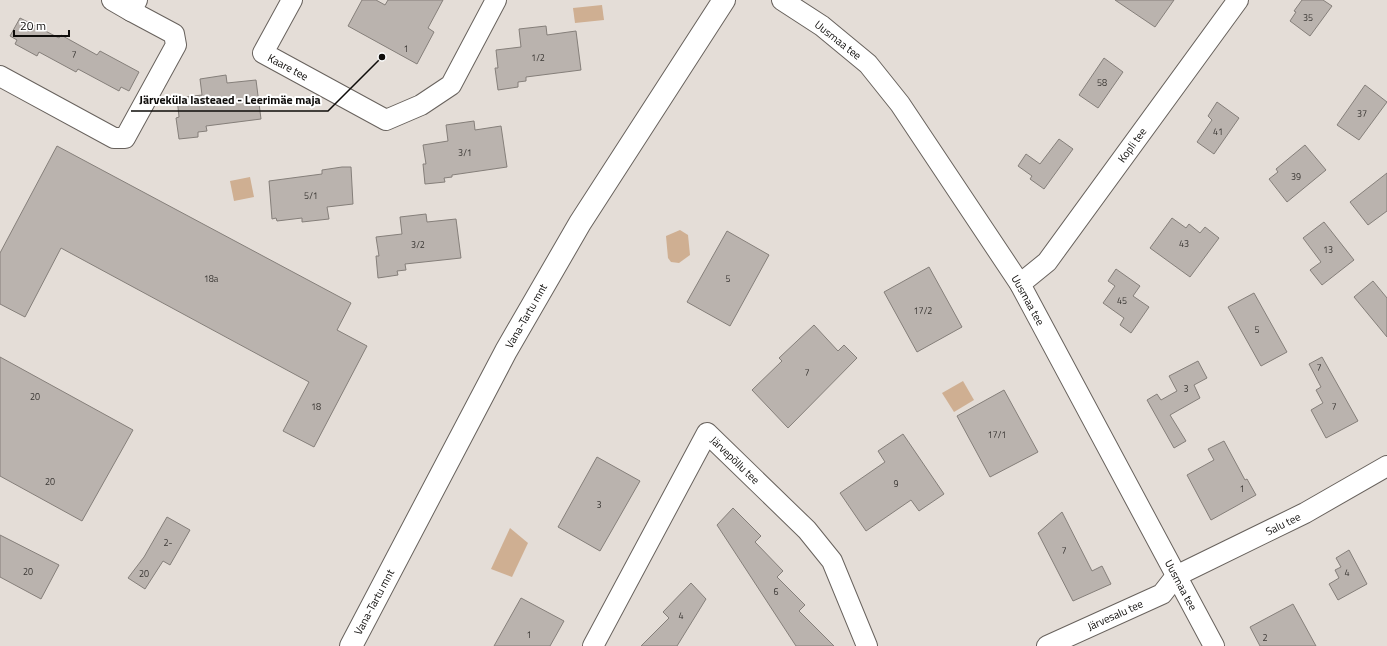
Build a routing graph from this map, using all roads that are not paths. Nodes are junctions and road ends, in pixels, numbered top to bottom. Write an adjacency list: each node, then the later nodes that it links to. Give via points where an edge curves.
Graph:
1 (112, 0): 7 (street)
2 (292, 0): 3 (street, Kaare tee, via 263,53 386,120 421,105 451,84)
3 (496, 0)
4 (724, 0): 12 (street, Vana-Tartu mnt, via 580,223 506,351)
5 (782, 0): 9 (street, Uusmaa tee, via 822,26 868,64 900,104)
6 (1238, 0): 9 (street, Kopli tee, via 1047,262)
7 (134, 5): 8 (street, via 174,34 176,44 125,138 114,138)
8 (0, 76)
9 (1020, 284): 11 (street, Uusmaa tee)
10 (1387, 466): 11 (street, Salu tee, via 1305,513)
11 (1176, 576): 15 (street, Järvesalu tee, via 1162,594); 16 (street, Uusmaa tee)
12 (351, 646)
13 (593, 646): 14 (street, Järvepõllu tee, via 707,433 807,530 832,561)
14 (867, 646)
15 (1047, 646)
16 (1214, 646)

